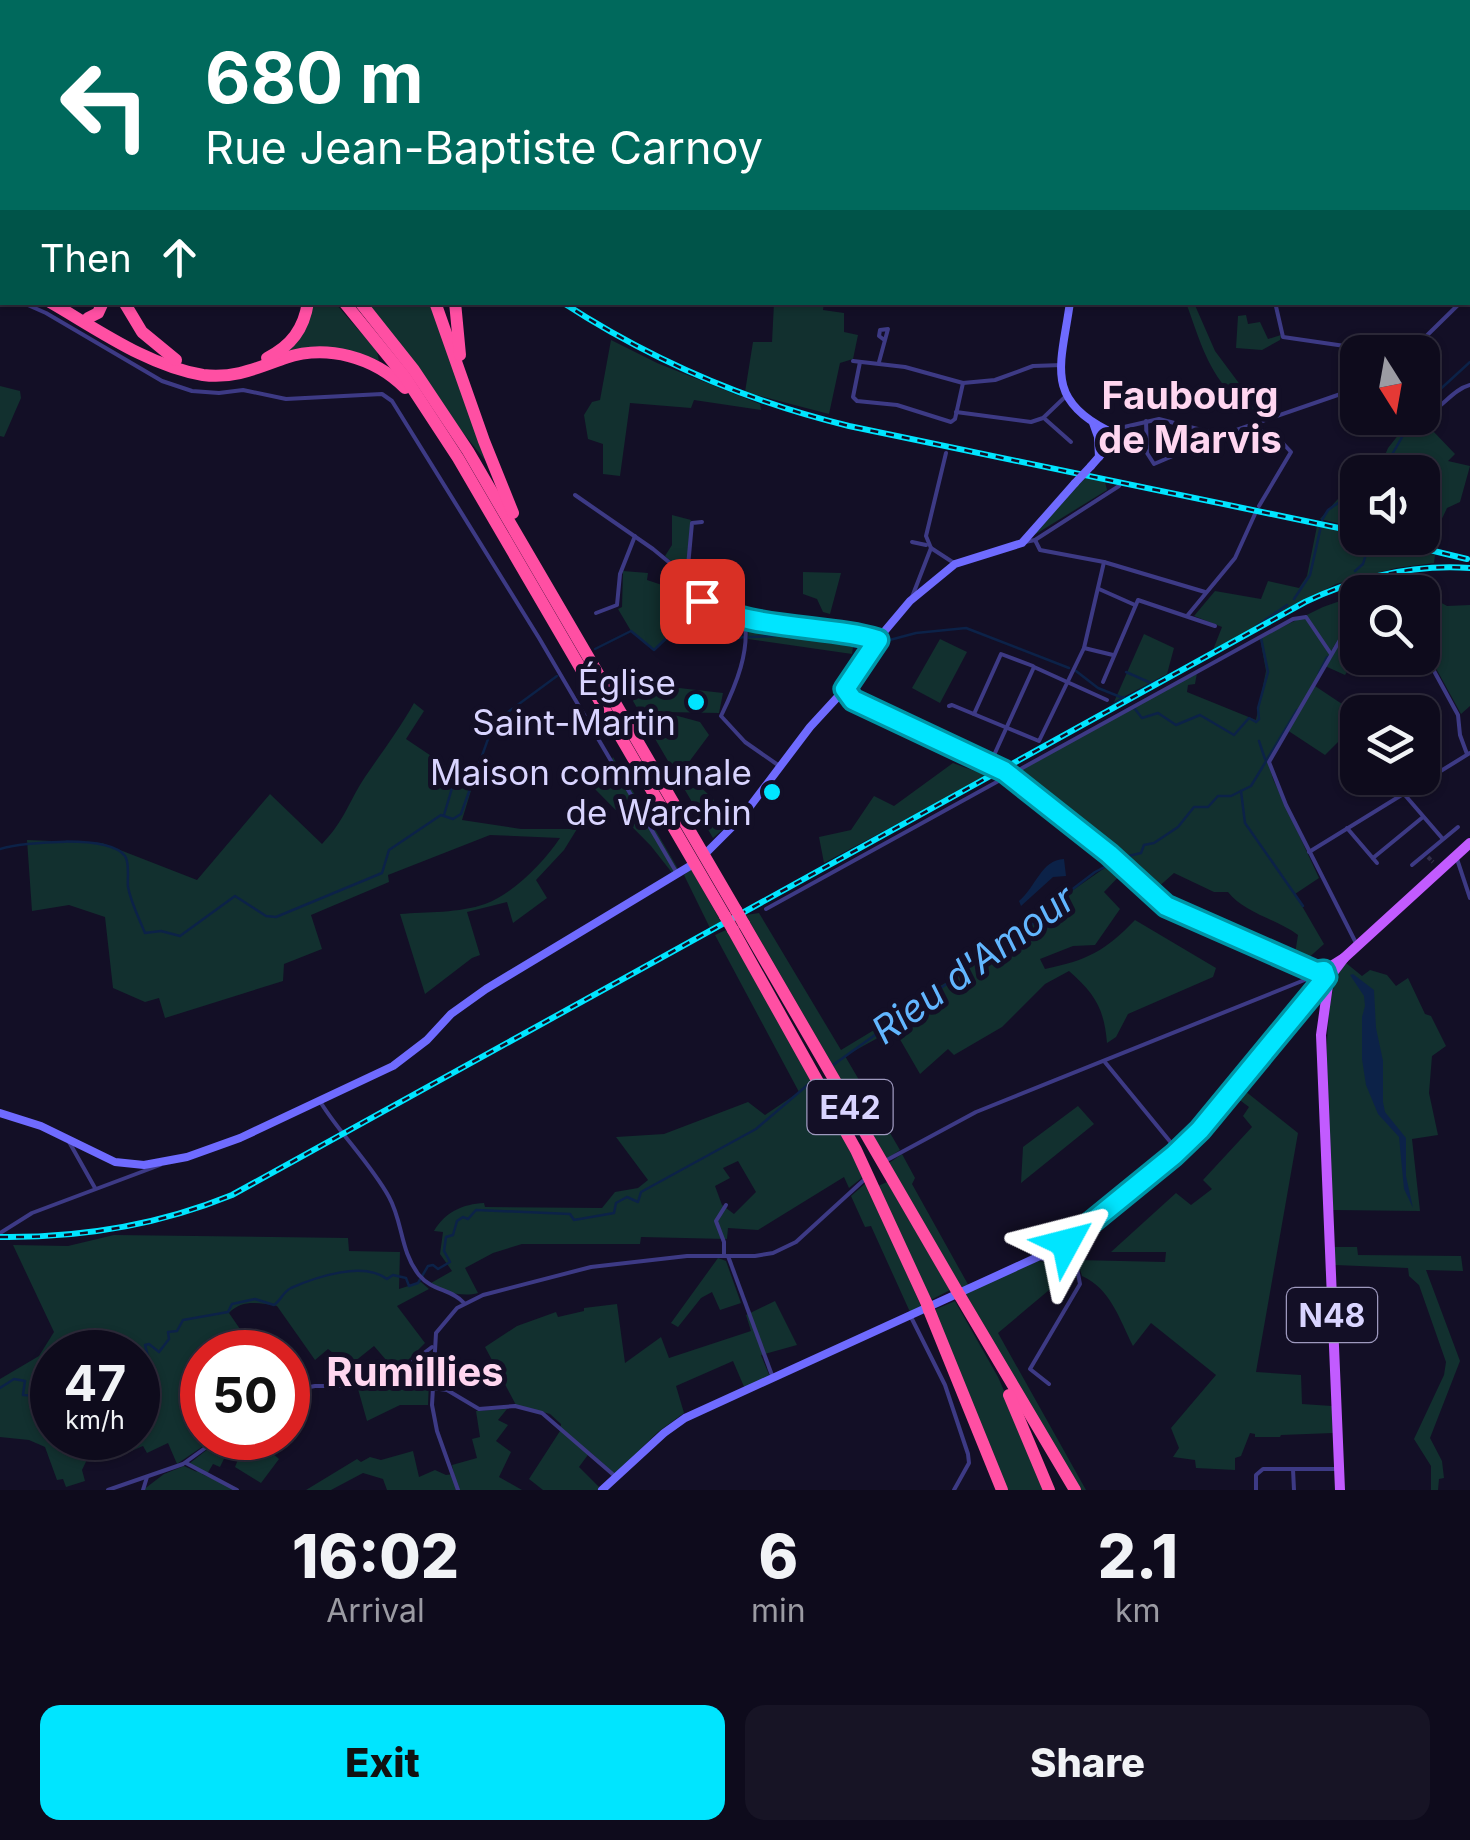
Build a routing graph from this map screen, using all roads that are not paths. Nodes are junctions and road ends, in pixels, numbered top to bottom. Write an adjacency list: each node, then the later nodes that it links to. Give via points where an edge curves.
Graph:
1 (64, 305): 13 (highway)
2 (102, 305): 13 (highway)
3 (126, 305): 17 (highway, via 142,332)
4 (307, 305): 17 (highway, via 294,338 268,358 215,370)
5 (347, 305): 29 (highway, E42)
6 (362, 305): 53 (highway, E42, via 441,408)
7 (436, 305): 24 (highway)
8 (455, 305): 24 (highway)
9 (1070, 305): 21 (street)
10 (1277, 305): 16 (street, via 1283,337)
11 (1458, 305): 14 (street)
12 (44, 306): 13 (highway); 94 (street, via 162,382 192,391 286,398 382,394 392,401)
13 (85, 319): 17 (highway); 29 (highway, via 142,354 202,374 236,375 310,352 344,354 389,374)
14 (1427, 335)
15 (883, 339): 20 (street)
16 (1340, 345)
17 (176, 360)
18 (853, 360): 19 (street)
19 (860, 361): 20 (street); 28 (street, via 856,401 951,422)
20 (879, 362): 22 (street)
21 (1062, 365): 22 (street); 26 (street)
22 (963, 384): 28 (street)
23 (1470, 385): 27 (street)
24 (466, 392): 53 (highway)
25 (1340, 394): 33 (street)
26 (1065, 397): 30 (street); 32 (street)
27 (1440, 406)
28 (956, 412): 30 (street)
29 (431, 415): 97 (highway, E42)
30 (1044, 418): 38 (street)
31 (1146, 421): 34 (street); 36 (street); 36 (street, via 1147,454 1154,464)
32 (1092, 423): 35 (street); 37 (street)
33 (1252, 424): 36 (street); 43 (street, via 1291,452)
34 (1130, 427): 37 (street); 37 (street)
35 (1098, 435): 37 (street); 40 (street)
36 (1222, 435)
37 (1111, 438): 40 (street)
38 (1071, 442)
39 (946, 452): 50 (street)
40 (1099, 457): 49 (street, bridge)
41 (1120, 486): 47 (street)
42 (575, 495): 46 (street)
43 (1259, 506)
44 (1255, 514): 56 (street, via 1234,558)
45 (702, 522): 54 (street, via 692,523)
46 (635, 536): 54 (street); 59 (street, via 617,605)
47 (1035, 540): 49 (street); 51 (street, via 1040,550)
48 (912, 542): 50 (street)
49 (1022, 543): 52 (street)
50 (928, 546): 52 (street); 57 (street)
51 (1104, 562): 55 (street); 56 (street)
52 (955, 564): 57 (street)
53 (538, 569): 97 (highway, E42)
54 (687, 578): 60 (street, via 708,605)
55 (1099, 588): 58 (street); 65 (street)
56 (1205, 592): 61 (street)
57 (910, 601): 64 (street)
58 (1136, 602): 61 (street); 67 (street)
59 (596, 613)
60 (744, 616): 64 (street); 79 (street, via 746,642 722,716)
61 (1187, 616): 62 (street)
62 (1215, 626)
63 (1340, 639): 66 (street)
64 (878, 640): 72 (street)
65 (1084, 648): 67 (street); 70 (street)
66 (1331, 654): 81 (street, via 1310,620 1298,617); 90 (street, via 1270,762)
67 (1113, 655): 71 (street)
68 (1034, 667): 70 (street); 75 (street, via 1001,654); 76 (street)
69 (1436, 675): 77 (street)
70 (1067, 682): 73 (street); 76 (street, via 1039,741)
71 (1103, 682)
72 (843, 691): 78 (street); 79 (street)
73 (1107, 700)
74 (949, 706): 75 (street)
75 (974, 714): 76 (street)
76 (1006, 729): 78 (street)
77 (1469, 753): 80 (street)
78 (990, 764): 81 (street)
79 (780, 766): 89 (street)
80 (1440, 771)
81 (1008, 774): 96 (street); 100 (street, via 1166,906)
82 (1402, 795): 86 (street)
83 (1405, 795): 84 (street)
84 (1423, 817): 86 (street, via 1375,860); 87 (street)
85 (1458, 827): 87 (street)
86 (1347, 828): 90 (street)
87 (1442, 838): 92 (street)
88 (1470, 843): 91 (main road, N48)
89 (708, 851)
90 (1309, 852): 99 (street)
91 (1456, 856): 95 (street); 99 (main road, N48)
92 (1412, 865)
93 (690, 866): 94 (street)
94 (678, 874): 104 (street, via 486,989 394,1066)
95 (1469, 893)
96 (766, 909)
97 (731, 913): 98 (highway, E42, bridge)
98 (739, 927): 118 (highway, E42); 126 (highway, E42, via 850,1138)
99 (1357, 946): 100 (main road, N48)
100 (1326, 974): 101 (street); 102 (main road, N48); 103 (street)
101 (1311, 996): 102 (street); 107 (street)
102 (1326, 996): 130 (main road, N48, via 1321,1035)
103 (1104, 1060): 107 (street); 108 (street, via 972,1114)
104 (320, 1101): 109 (street); 116 (street, via 389,1198 403,1248 422,1278)
105 (0, 1113): 106 (street)
106 (67, 1138): 109 (street, via 116,1162); 111 (street)
107 (1178, 1152): 115 (street, via 1078,1236)
108 (888, 1160)
109 (162, 1164): 111 (street)
110 (865, 1179): 114 (street, via 792,1245 762,1256)
111 (95, 1188): 113 (street, via 22,1217)
112 (726, 1206): 114 (street, via 716,1220)
113 (0, 1233)
114 (726, 1256): 116 (street, via 581,1269); 122 (street)
115 (1038, 1257): 117 (street); 123 (street, via 1071,1261 1080,1278 1030,1368)
116 (464, 1303): 119 (street, via 439,1326)
117 (910, 1316): 122 (street); 138 (street, via 945,1385 968,1454)
118 (974, 1320): 141 (highway); 142 (highway, E42)
119 (434, 1347): 120 (street); 121 (street, via 411,1363)
120 (433, 1376): 121 (street); 125 (street)
121 (420, 1378): 124 (street)
122 (773, 1378): 132 (street, via 672,1426)
123 (1049, 1384)
124 (310, 1387)
125 (433, 1388): 132 (street, via 479,1409 515,1406 542,1413); 136 (street, via 434,1420)
126 (969, 1406): 139 (highway); 140 (highway, E42)
127 (190, 1460): 128 (street)
128 (186, 1463): 131 (street); 135 (street)
129 (1293, 1469): 130 (street); 143 (street, via 1259,1470); 144 (street)
130 (1339, 1469): 145 (main road, N48)
131 (147, 1477): 133 (street); 134 (street)
132 (616, 1477): 137 (street)
133 (108, 1490)
134 (143, 1490)
135 (237, 1490)
136 (458, 1490)
137 (602, 1490)
138 (954, 1490)
139 (993, 1490)
140 (1002, 1490)
141 (1049, 1490)
142 (1075, 1490)
143 (1256, 1490)
144 (1294, 1490)
145 (1340, 1490)

